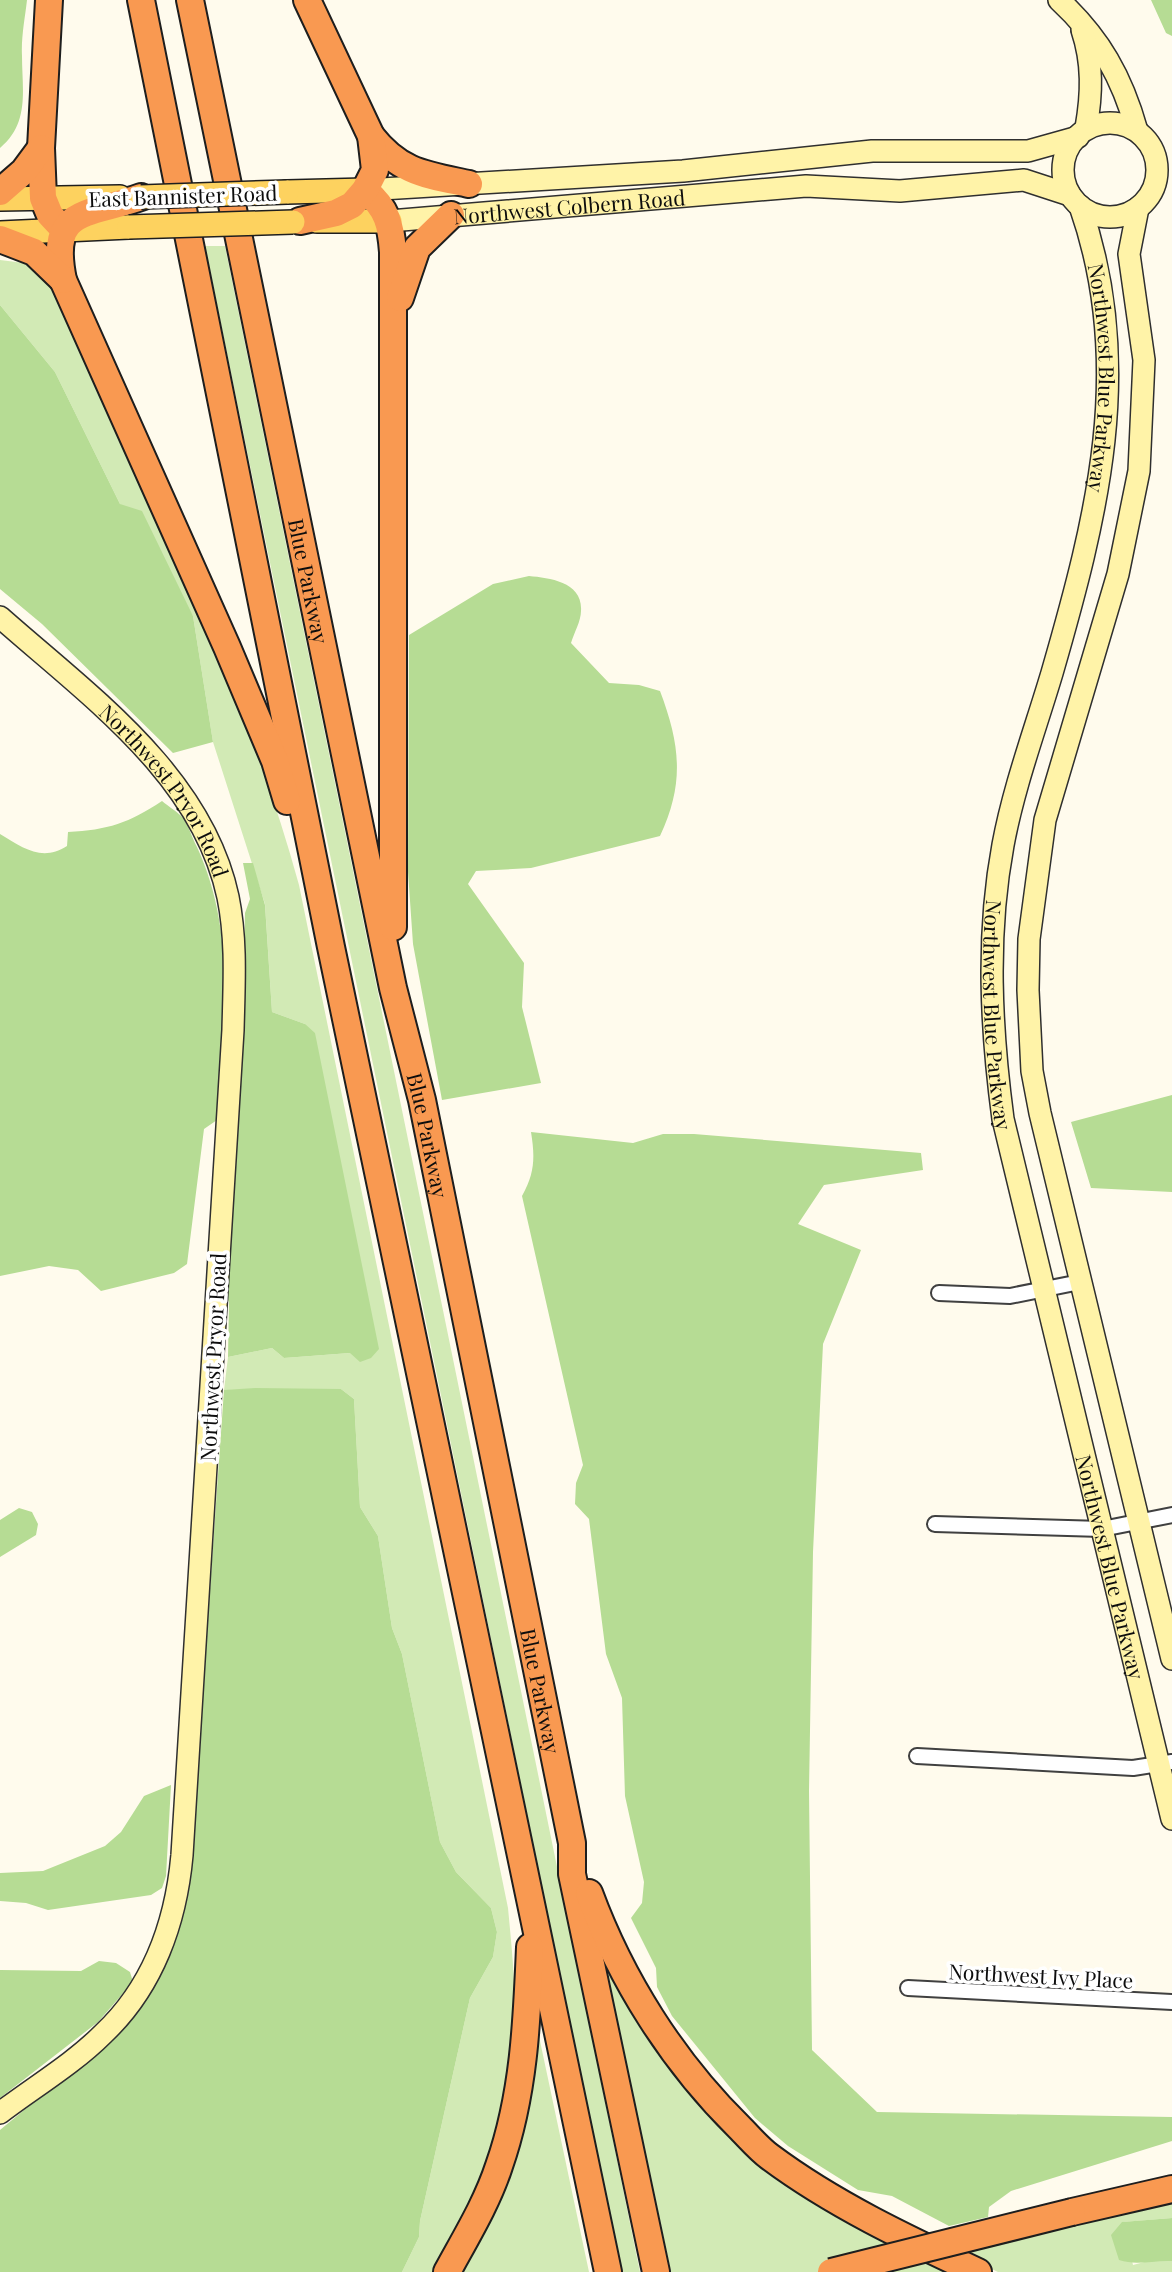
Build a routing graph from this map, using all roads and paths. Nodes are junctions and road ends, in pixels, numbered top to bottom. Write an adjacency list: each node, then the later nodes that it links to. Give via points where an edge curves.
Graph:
1 (49, 0): 10 (highway)
2 (141, 0): 30 (highway)
3 (190, 0): 31 (highway, Blue Parkway)
4 (307, 0): 8 (highway)
5 (1061, 1): 6 (street)
6 (1078, 18): 7 (street, via 1089,51 1091,85); 9 (street, via 1099,41)
7 (1082, 132): 9 (street, via 1106,124); 12 (street, Northwest Colbern Road, via 1028,151 872,151 683,171); 19 (street, via 1064,164 1064,180)
8 (371, 136): 12 (highway, via 411,171); 14 (highway, via 375,170)
9 (1142, 136): 11 (street); 20 (street, via 1157,169)
10 (41, 148): 15 (highway); 17 (highway)
11 (1172, 153)
12 (470, 184): 14 (street, Northwest Colbern Road)
13 (1172, 188): 20 (street)
14 (365, 190): 16 (main road, East Bannister Road, bridge); 22 (highway, via 379,201); 23 (highway, via 344,209)
15 (0, 192)
16 (141, 197): 17 (main road, East Bannister Road); 24 (highway, via 87,212)
17 (43, 198): 18 (main road, East Bannister Road); 24 (highway)
18 (0, 199)
19 (1075, 200): 20 (street, via 1094,214 1109,217); 21 (street, Northwest Colbern Road, via 1044,184 1006,179 962,188 901,191 806,186); 33 (street, Northwest Blue Parkway, via 1096,252 1107,347 1099,488 1088,548 1012,807 995,904 993,955 993,1014 1003,1119)
20 (1143, 203): 32 (street, Northwest Blue Parkway, via 1129,254 1144,360 1139,471 1118,574 1045,820 1029,939 1032,1071)
21 (451, 215): 22 (street, Northwest Colbern Road); 28 (highway, via 417,248)
22 (390, 221): 23 (main road, Northwest Colbern Road); 28 (highway)
23 (297, 222): 24 (main road, Northwest Colbern Road, bridge)
24 (64, 230): 25 (main road, East Bannister Road); 27 (highway, via 58,246)
25 (0, 233)
26 (0, 239): 27 (highway, via 34,252)
27 (63, 280): 30 (highway, via 275,761)
28 (394, 313): 31 (highway)
29 (0, 617): 47 (street, Northwest Pryor Road, via 163,768 216,856 228,897 234,976 177,1901 163,1945 125,2009 102,2035)
30 (331, 947): 44 (highway)
31 (393, 988): 43 (highway, Blue Parkway, via 422,1100)
32 (1080, 1282): 33 (street); 36 (street, Northwest Blue Parkway)
33 (1045, 1291): 34 (street, via 1010,1296); 38 (street, Northwest Blue Parkway)
34 (939, 1293)
35 (1172, 1515): 36 (street)
36 (1139, 1523): 38 (street); 39 (street, Northwest Blue Parkway)
37 (935, 1524): 38 (street)
38 (1102, 1530): 41 (street, Northwest Blue Parkway)
39 (1172, 1659)
40 (917, 1756): 41 (street, via 1133,1768)
41 (1165, 1763): 42 (street, Northwest Blue Parkway)
42 (1172, 1819)
43 (572, 1843): 51 (highway, Blue Parkway, via 572,1874); 53 (highway, via 602,1928 652,2021 719,2108 768,2155 812,2184)
44 (531, 1907): 49 (highway, via 527,2026 517,2099 499,2166); 50 (highway)
45 (908, 1988): 46 (street, Northwest Ivy Place)
46 (1172, 2002)
47 (0, 2113)
48 (1172, 2189): 52 (highway, bridge)
49 (447, 2272)
50 (608, 2272)
51 (656, 2272)
52 (831, 2272)
53 (978, 2272)

